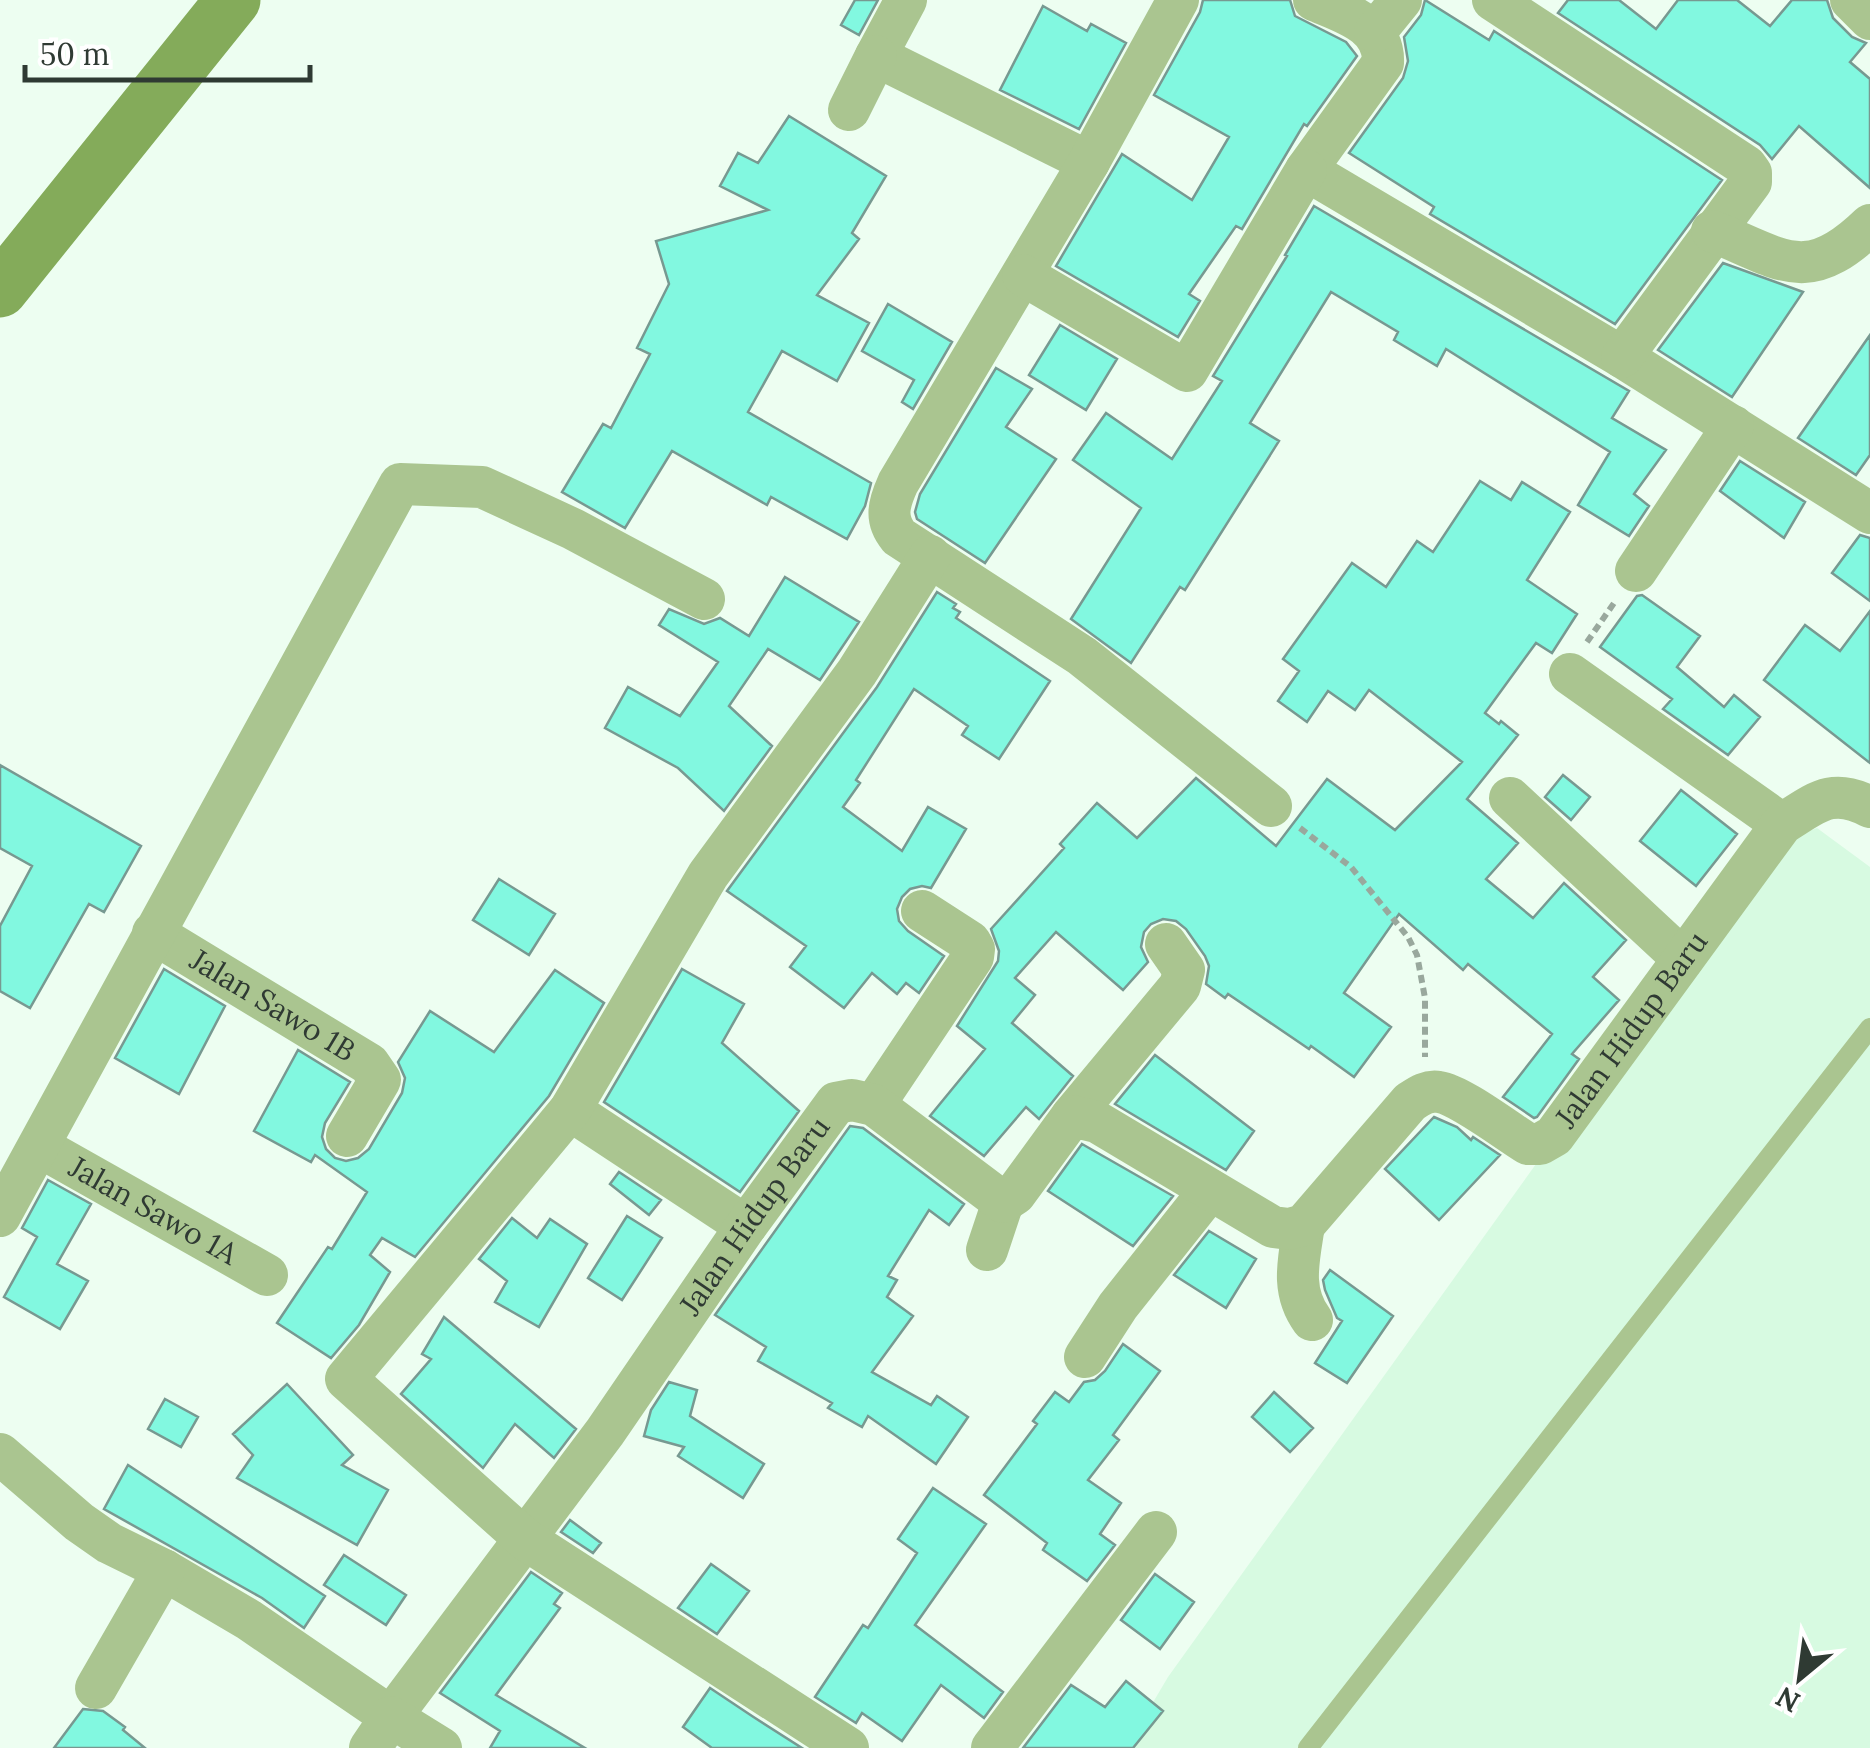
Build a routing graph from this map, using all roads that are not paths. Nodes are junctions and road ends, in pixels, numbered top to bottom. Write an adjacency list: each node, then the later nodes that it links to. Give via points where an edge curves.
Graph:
1 (233, 0): 16 (street)
2 (906, 0): 9 (street)
3 (1178, 0): 11 (street)
4 (1314, 0): 7 (street)
5 (1493, 0): 14 (street, via 1746,166 1751,182)
6 (1851, 0): 8 (street)
7 (1388, 16): 12 (street, via 1383,62)
8 (1870, 20)
9 (876, 56): 10 (street); 11 (street)
10 (849, 110)
11 (1089, 162): 15 (street)
12 (1306, 170): 15 (street, via 1187,370); 17 (street)
13 (1870, 225): 14 (street, via 1836,254 1792,264)
14 (1712, 231): 17 (street)
15 (1023, 275): 20 (street, via 891,500 890,526)
16 (0, 290)
17 (1622, 357): 18 (street)
18 (1733, 426): 19 (street); 21 (street)
19 (1870, 512)
20 (930, 556): 25 (street, via 1082,656); 34 (street, via 857,672 708,874)
21 (1636, 571)
22 (704, 599): 29 (street, via 482,487 400,484)
23 (1570, 674): 27 (street)
24 (1510, 798): 31 (street)
25 (1271, 806)
26 (1870, 806): 27 (street, Jalan Hidup Baru, via 1833,796)
27 (1782, 824): 31 (street, Jalan Hidup Baru)
28 (922, 911): 33 (street, via 970,942 973,957)
29 (154, 933): 36 (street, Jalan Sawo 1B, via 369,1064 380,1080); 37 (street)
30 (1166, 944): 35 (street, via 1184,970 1180,986)
31 (1683, 960): 41 (street, Jalan Hidup Baru, via 1554,1136 1528,1144 1454,1098 1423,1093)
32 (1870, 1028): 55 (lane)
33 (874, 1106): 39 (street, Jalan Hidup Baru); 42 (street, Jalan Hidup Baru, via 836,1103)
34 (570, 1110): 42 (street); 49 (street, via 346,1379)
35 (1072, 1116): 38 (street, via 1097,1122); 39 (street)
36 (347, 1136)
37 (40, 1147): 40 (street); 44 (street, Jalan Sawo 1A)
38 (1210, 1190): 41 (street, via 1273,1227); 46 (street)
39 (1003, 1202): 43 (street)
40 (0, 1216)
41 (1304, 1225): 45 (street, via 1296,1282)
42 (746, 1226): 49 (street, Jalan Hidup Baru)
43 (987, 1250)
44 (268, 1276)
45 (1312, 1320)
46 (1085, 1357)
47 (0, 1454): 50 (street, via 94,1533)
48 (1156, 1532): 54 (street)
49 (524, 1539): 52 (street, Jalan Hidup Baru); 53 (street)
50 (164, 1570): 51 (street); 52 (street, via 250,1620)
51 (96, 1688)
52 (402, 1735)
53 (848, 1748)
54 (992, 1748)
55 (1308, 1748)

